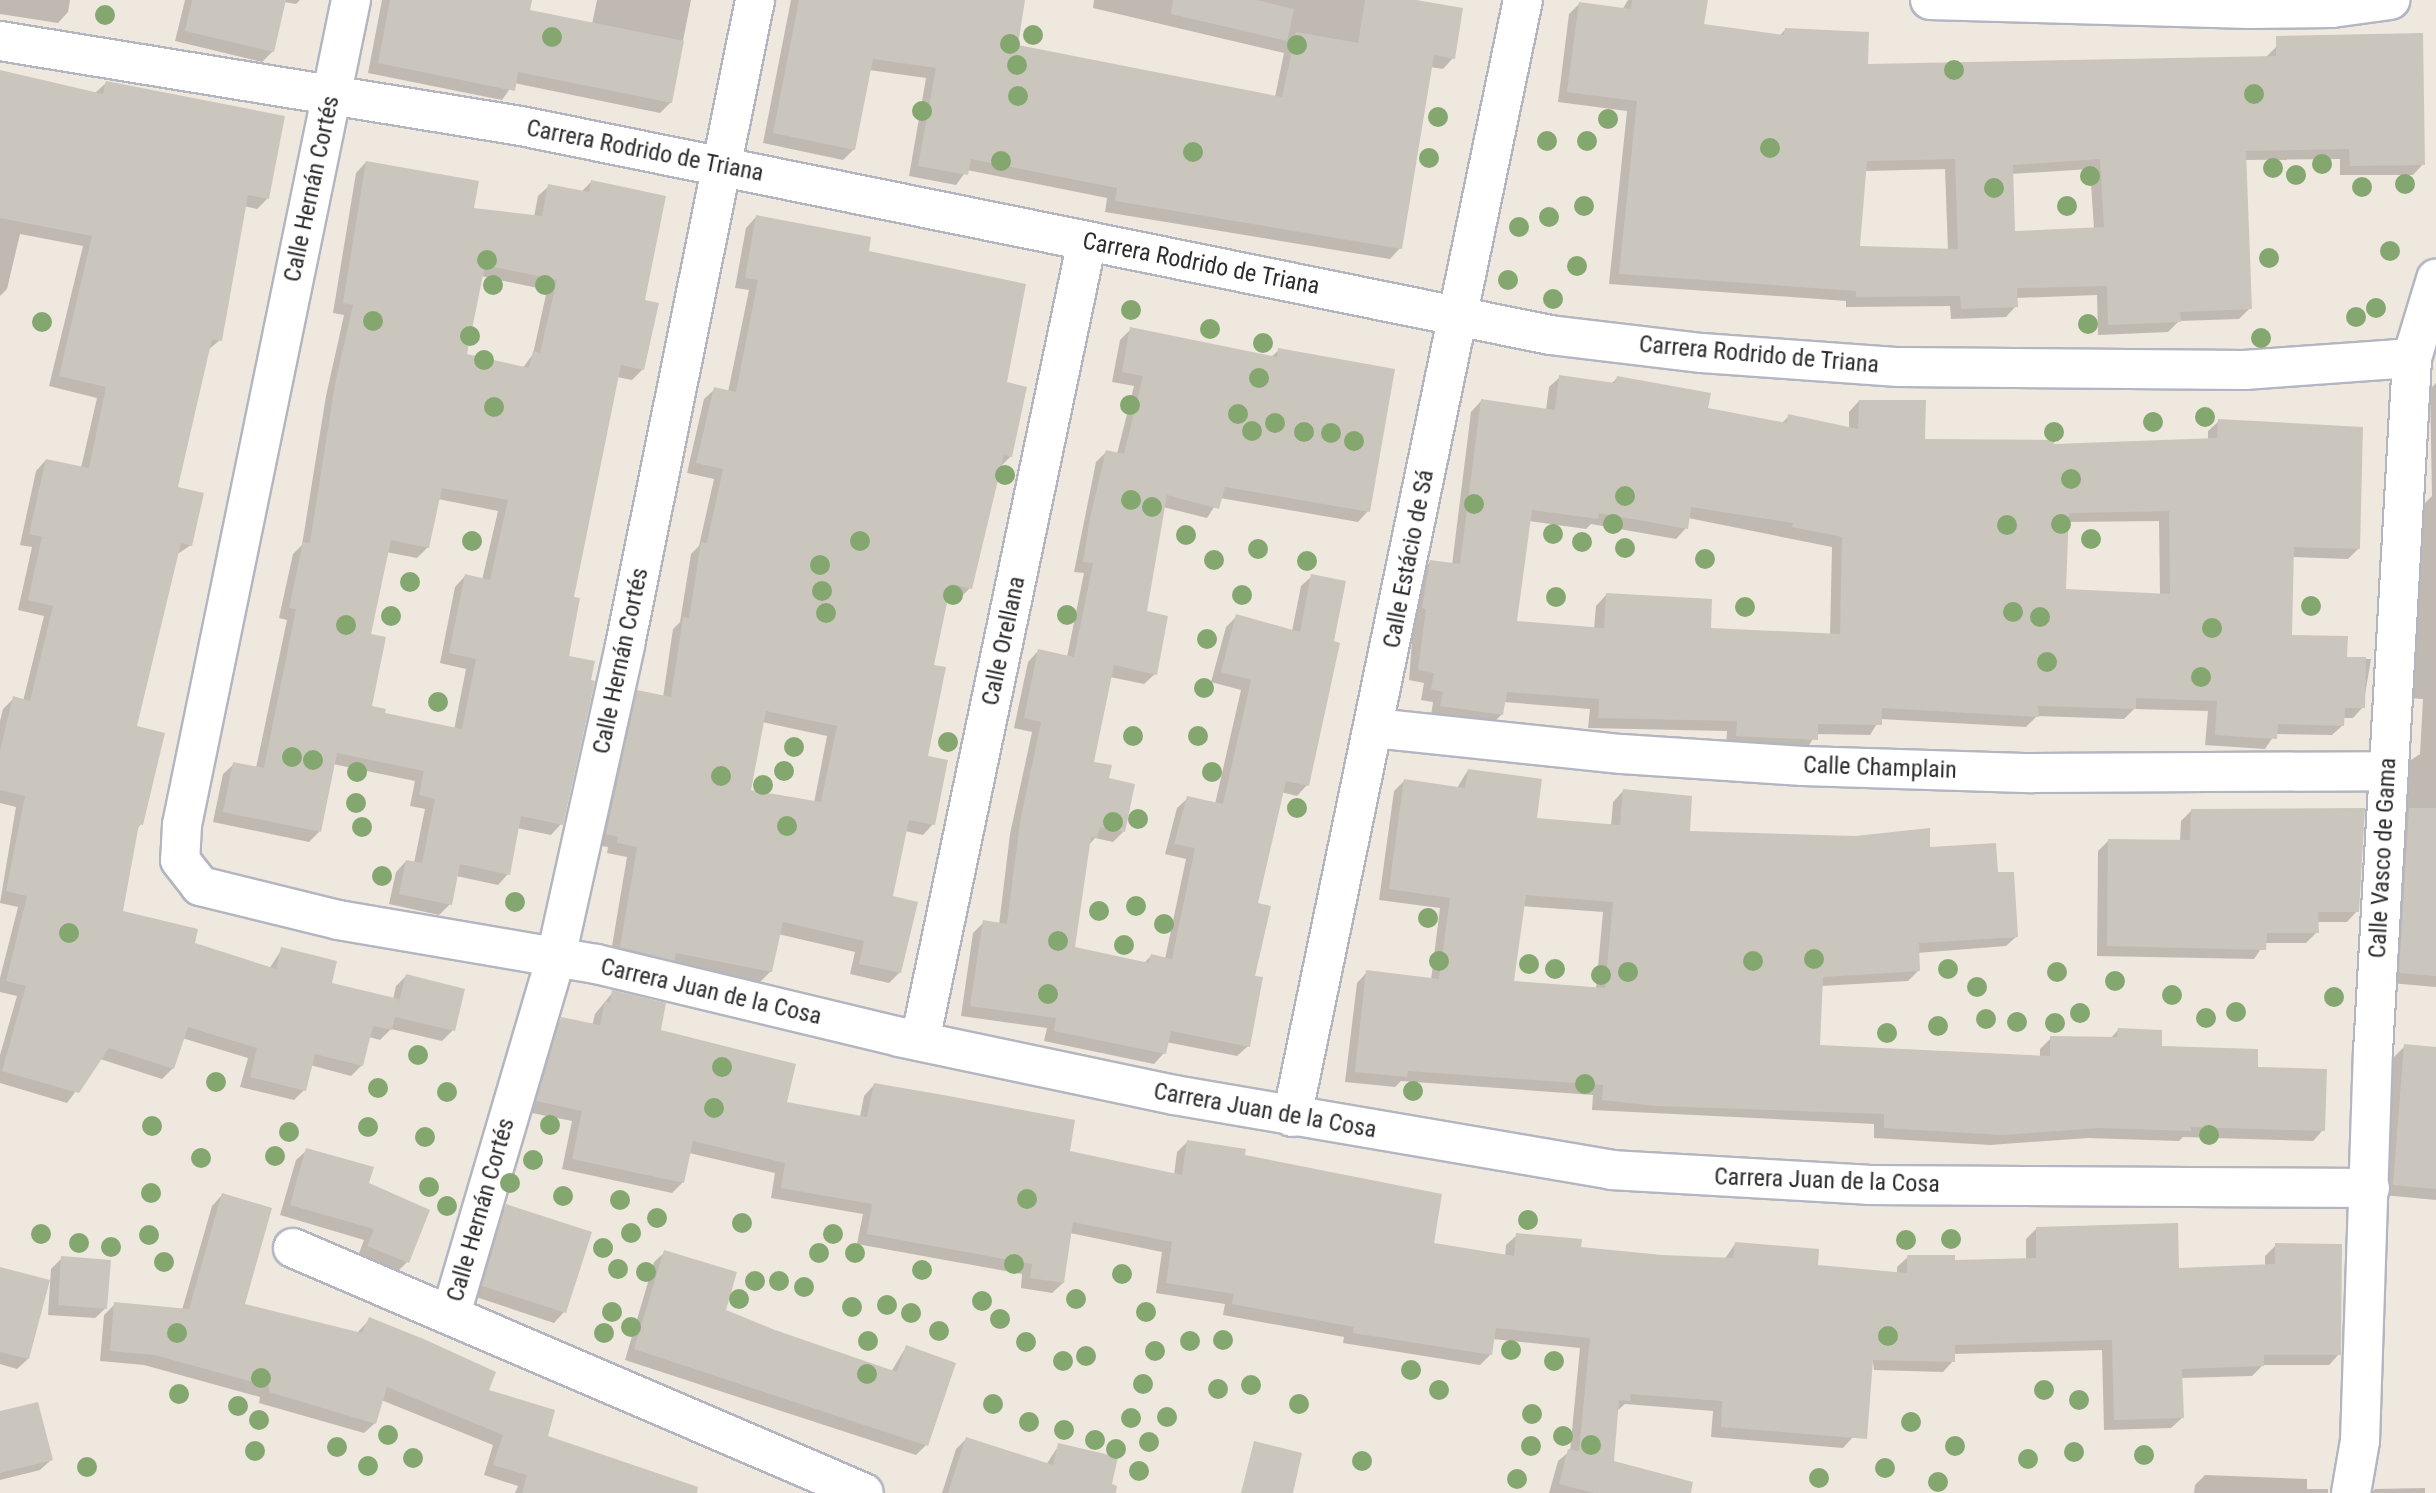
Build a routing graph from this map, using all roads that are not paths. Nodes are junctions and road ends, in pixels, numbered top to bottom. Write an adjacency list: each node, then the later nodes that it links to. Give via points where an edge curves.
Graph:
1 (351, 0): 7 (street, Calle Hernán Cortés)
2 (755, 0): 8 (street, Calle Hernán Cortés)
3 (1523, 0): 11 (street, Calle Estácio de Sá)
4 (1930, 0): 5 (street, via 2250,9 2332,8)
5 (2390, 0)
6 (0, 41): 7 (street, Carrera Rodrido de Triana)
7 (331, 95): 8 (street, Carrera Rodrido de Triana, via 521,126); 15 (street, Calle Hernán Cortés, via 182,825 178,848)
8 (722, 167): 9 (street, Carrera Rodrido de Triana); 16 (street, Calle Hernán Cortés)
9 (1087, 241): 11 (street, Carrera Rodrido de Triana); 17 (street, Calle Orellana)
10 (2436, 279): 12 (street, Calle Vasco de Gama)
11 (1458, 316): 12 (street, Carrera Rodrido de Triana, via 1550,335 1702,353 1899,367 2244,370); 13 (street, Calle Estácio de Sá)
12 (2413, 358): 14 (street, Calle Vasco de Gama)
13 (1374, 728): 14 (street, Calle Champlain, via 1622,754 1803,766 2032,772); 18 (street, Calle Estácio de Sá)
14 (2387, 771): 19 (street, Calle Vasco de Gama)
15 (187, 871): 16 (street, Carrera Juan de la Cosa, via 212,892 338,920)
16 (556, 957): 17 (street, Carrera Juan de la Cosa); 21 (street, Calle Hernán Cortés)
17 (920, 1041): 18 (street, Carrera Juan de la Cosa)
18 (1292, 1117): 19 (street, Carrera Juan de la Cosa, via 1598,1168 1700,1176 1868,1185)
19 (2370, 1188): 23 (street, Calle Vasco de Gama, via 2360,1441)
20 (293, 1248): 21 (street)
21 (451, 1314): 22 (street)
22 (864, 1493)
23 (2351, 1493)

